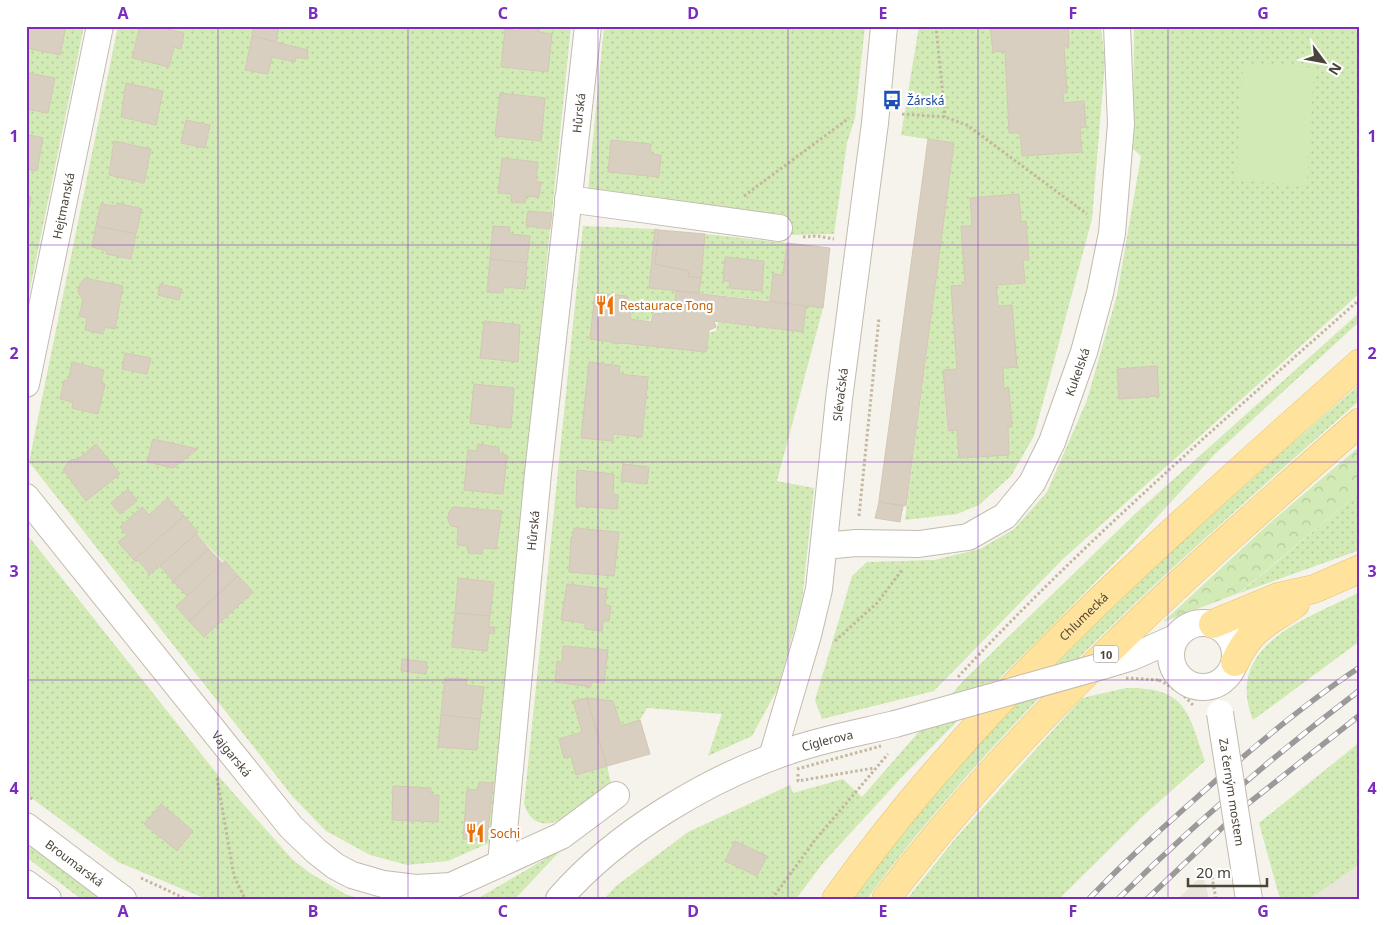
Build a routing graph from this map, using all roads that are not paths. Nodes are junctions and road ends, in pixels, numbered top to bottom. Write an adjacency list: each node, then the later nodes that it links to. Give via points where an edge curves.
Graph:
1 (100, 26): 8 (street, Hejtmanská)
2 (588, 26): 5 (street, Hůrská)
3 (884, 26): 11 (street, Slévačská)
4 (1117, 26): 11 (street, Kukelská, via 1121,124 1112,233 1084,352 1052,442 1032,483 1005,516 968,537 919,544)
5 (568, 199): 6 (street); 23 (street, Hůrská)
6 (779, 228)
7 (1360, 363): 28 (main road, Chlumecká, via 1178,527 1033,668 944,762)
8 (26, 384)
9 (1360, 422): 29 (main road, 10, via 1157,604 1050,709 952,817)
10 (26, 497): 23 (street, Vajgarská, via 259,790 291,827 335,866 383,884 416,888 451,886)
11 (824, 546): 20 (street, Slévačská, via 819,589 808,635)
12 (1360, 569): 13 (main road)
13 (1314, 589): 14 (main road, via 1278,597); 17 (main road, via 1261,625 1242,647)
14 (1213, 624): 15 (street, via 1202,622 1192,625); 17 (street, via 1230,636 1236,652)
15 (1175, 638): 16 (street, Cíglerova); 18 (street)
16 (1132, 657): 18 (street, Cíglerova); 20 (street, Cíglerova, bridge, via 895,724 797,759)
17 (1235, 662): 19 (street, via 1225,680)
18 (1165, 672): 19 (street, via 1201,688)
19 (1215, 686): 30 (street, Za černým mostem, bridge, via 1208,711)
20 (772, 757): 27 (street, Cíglerova, via 684,798 610,850)
21 (616, 795): 23 (street, Vajgarská, via 561,836)
22 (26, 826): 26 (street, Broumarská)
23 (501, 863)
24 (26, 883): 25 (street)
25 (48, 899)
26 (123, 899)
27 (559, 899)
28 (836, 899)
29 (886, 899)
30 (1249, 899)

